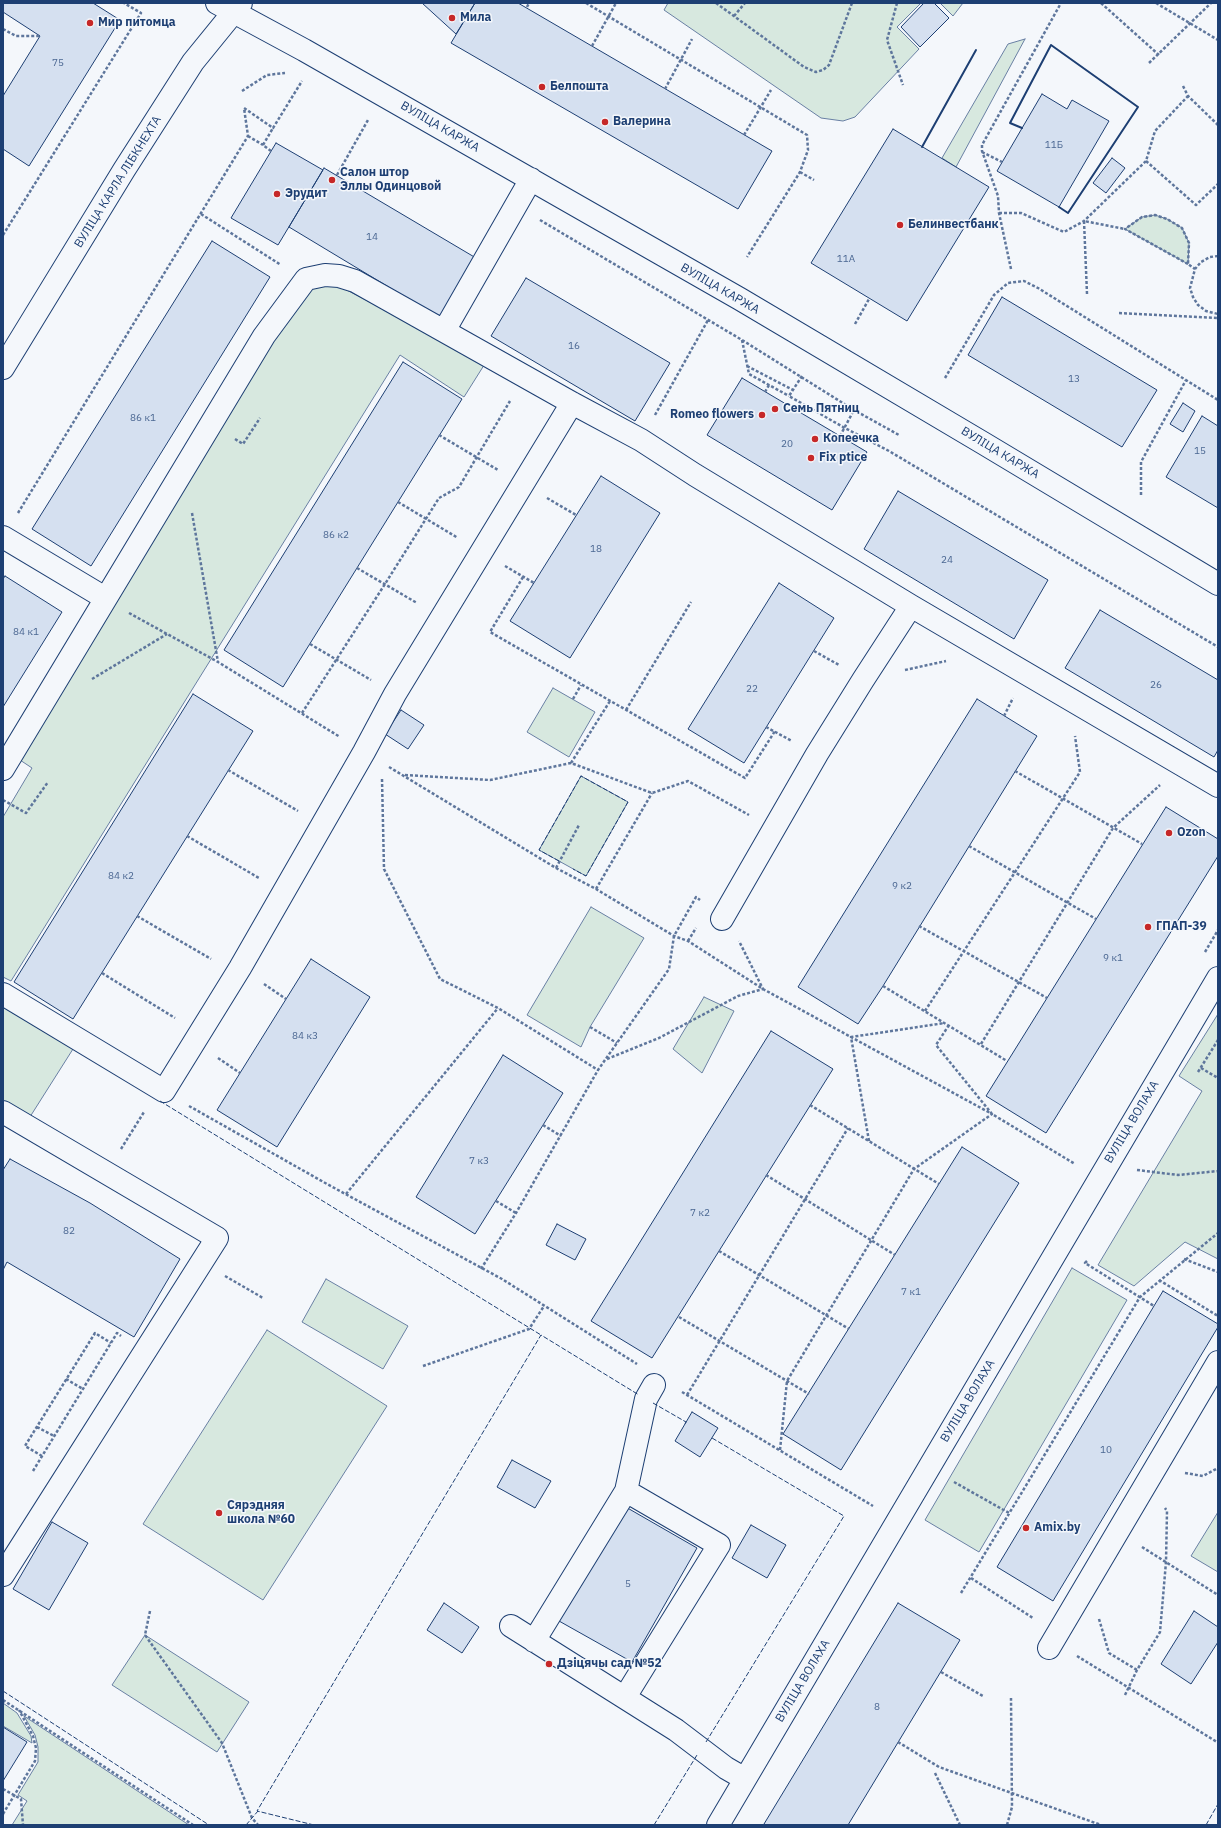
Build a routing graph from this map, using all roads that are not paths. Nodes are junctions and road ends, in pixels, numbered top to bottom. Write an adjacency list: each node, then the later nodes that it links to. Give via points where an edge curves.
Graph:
1 (230, 6): 2 (street, ВУЛІЦА КАРЖА); 4 (street, ВУЛІЦА КАРЛА ЛІБКНЕХТА, via 124,170)
2 (531, 179): 3 (street); 7 (street, ВУЛІЦА КАРЖА, via 977,439)
3 (444, 331): 5 (street); 8 (street, via 355,281 325,275 306,279 264,336)
4 (3, 368)
5 (572, 404): 9 (street, via 641,440); 14 (street, via 394,694 373,757 322,826 164,1092)
6 (3, 537): 8 (street)
7 (1218, 584)
8 (105, 598): 10 (street)
9 (911, 606): 11 (street); 12 (street, via 817,754)
10 (3, 769)
11 (1218, 786)
12 (722, 918)
13 (1218, 978): 24 (street, ВУЛІЦА ВОЛАХА)
14 (3, 994)
15 (3, 1112): 19 (street, via 217,1238)
16 (1218, 1362): 22 (street)
17 (654, 1385): 18 (street, via 646,1399)
18 (626, 1491): 21 (street); 23 (street, via 719,1545)
19 (3, 1575)
20 (511, 1626): 21 (street)
21 (534, 1641): 23 (street)
22 (1053, 1641)
23 (625, 1697): 24 (street)
24 (745, 1780): 25 (street, ВУЛІЦА ВОЛАХА)
25 (718, 1825)

